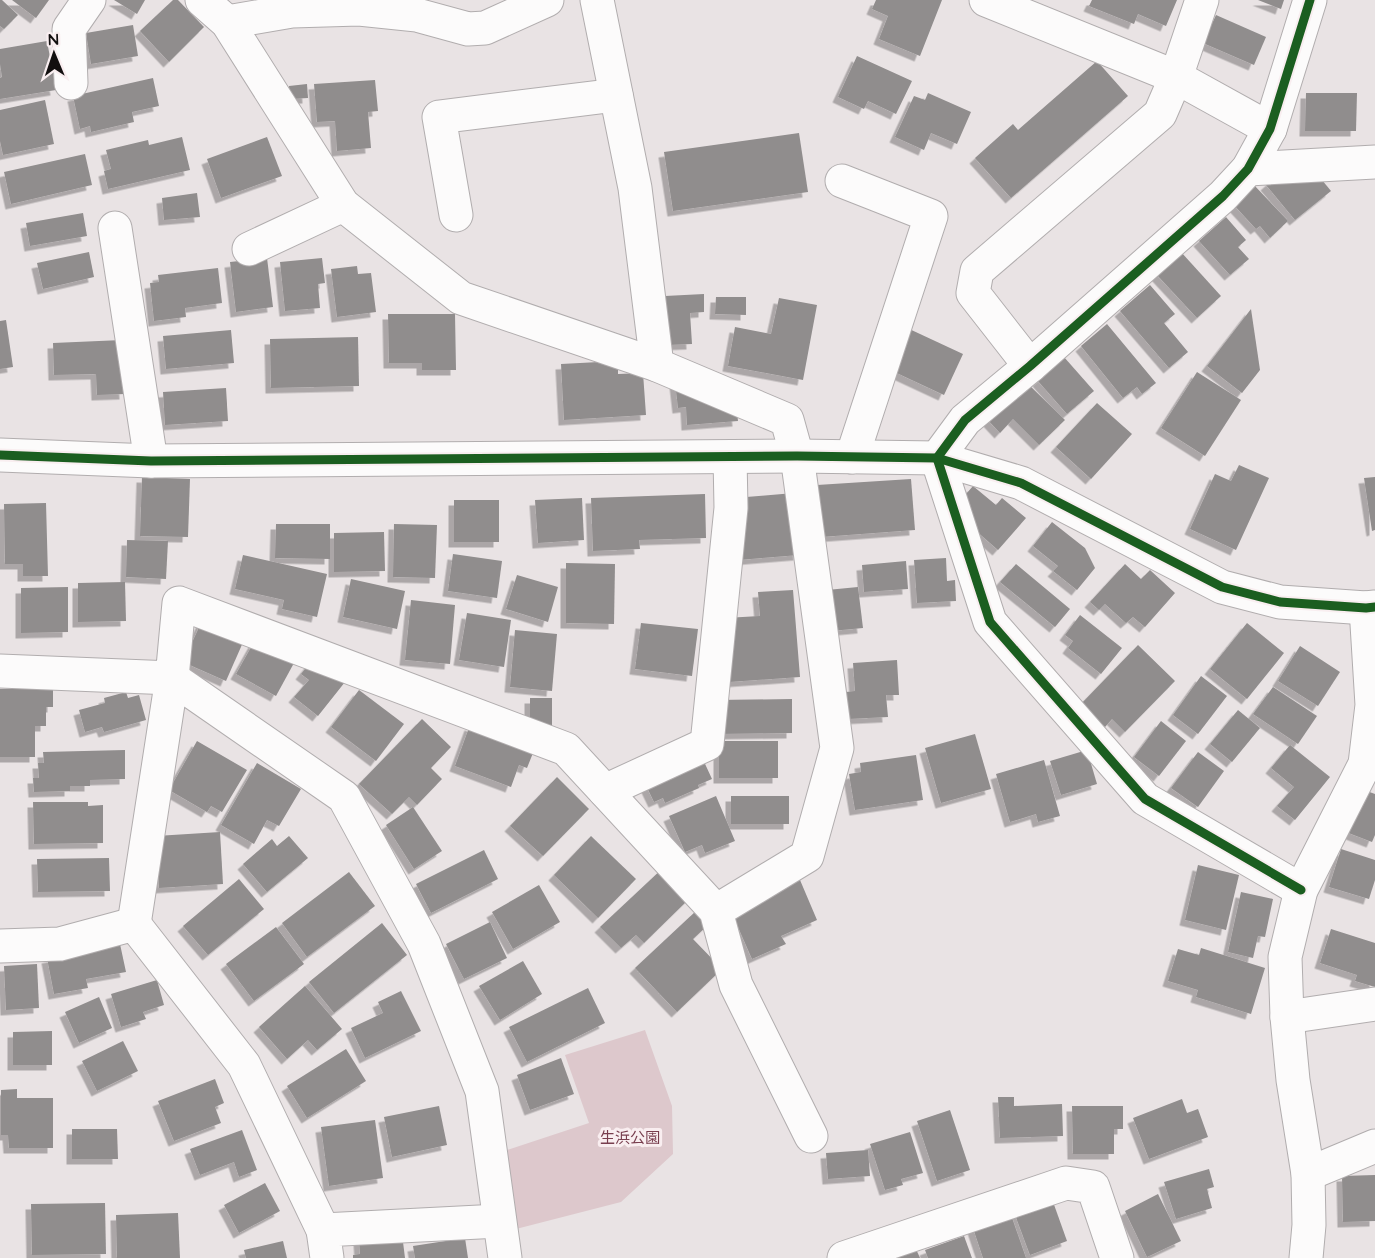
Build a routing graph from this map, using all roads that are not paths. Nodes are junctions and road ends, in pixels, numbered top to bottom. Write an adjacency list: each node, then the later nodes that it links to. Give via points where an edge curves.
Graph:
1 (88, 0): 11 (street, via 69,29)
2 (202, 0): 9 (street)
3 (548, 0): 8 (street, via 485,28 468,29)
4 (597, 0): 12 (street)
5 (986, 0): 10 (street)
6 (1202, 0): 10 (street)
7 (1310, 0): 13 (street)
8 (417, 7): 9 (street, via 292,11)
9 (227, 22): 17 (street)
10 (1176, 77): 13 (street); 22 (street, via 1160,114 978,271 973,293)
11 (71, 83)
12 (616, 95): 18 (street, via 440,117); 21 (street, via 635,189)
13 (1270, 129): 15 (street)
14 (1375, 162): 15 (street)
15 (1248, 169): 22 (street, via 1223,196)
16 (842, 181): 26 (street, via 931,216)
17 (343, 206): 20 (street); 21 (street, via 461,298)
18 (456, 215)
19 (115, 228): 28 (street)
20 (249, 249)
21 (657, 365): 24 (street, via 787,420)
22 (1029, 366): 27 (street, via 965,420)
23 (0, 455): 28 (street)
24 (797, 456): 25 (street); 26 (street); 34 (street, via 837,748 807,856)
25 (730, 457): 28 (street); 32 (street, via 731,508 707,744)
26 (852, 457): 27 (street)
27 (937, 458): 29 (street, via 1021,483 1222,587 1280,602); 33 (street, via 990,622 1145,799)
28 (151, 461)
29 (1371, 608): 33 (street, via 1372,705 1365,764)
30 (0, 671): 31 (street)
31 (172, 678): 32 (street, via 179,603 566,749); 35 (street); 42 (street, via 344,797 424,944 482,1091)
32 (605, 791): 34 (street)
33 (1301, 890): 38 (street, via 1285,957)
34 (716, 911): 39 (street, via 736,985)
35 (134, 924): 36 (street, via 60,944); 43 (street, via 244,1065)
36 (0, 946)
37 (1375, 1004): 38 (street)
38 (1287, 1017): 41 (street)
39 (811, 1136)
40 (1375, 1146): 41 (street)
41 (1308, 1174): 47 (street, via 1310,1225)
42 (499, 1221): 43 (street); 44 (street)
43 (325, 1244)
44 (505, 1258)
45 (844, 1258): 46 (street, via 1066,1183 1093,1187)
46 (1117, 1258)
47 (1305, 1258)

